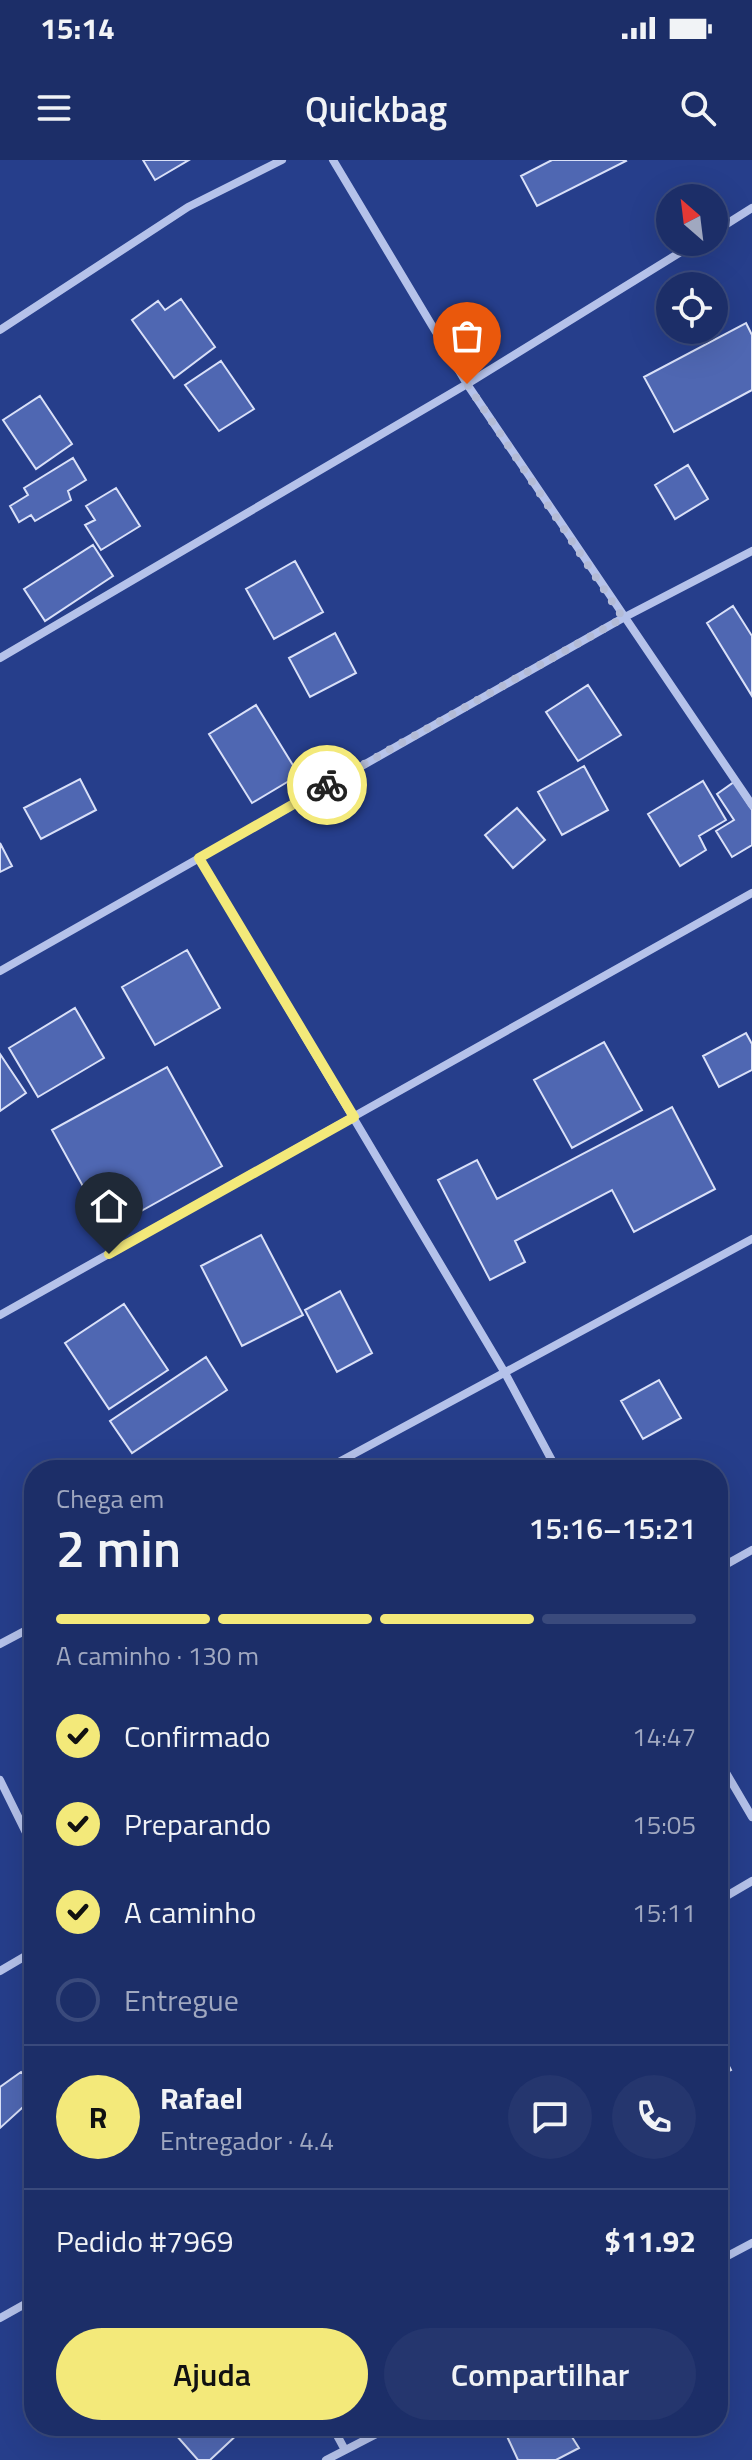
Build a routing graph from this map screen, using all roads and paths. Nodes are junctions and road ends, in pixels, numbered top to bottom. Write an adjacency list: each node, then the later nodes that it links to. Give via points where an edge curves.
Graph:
1 (282, 160): 6 (street, via 188,207)
2 (333, 160): 7 (street)
3 (752, 208): 4 (street)
4 (728, 223)
5 (674, 256): 7 (street)
6 (0, 330)
7 (467, 384): 9 (street); 10 (street)
8 (752, 551): 9 (street)
9 (623, 618): 11 (street); 12 (street)
10 (0, 658)
11 (752, 805)
12 (199, 858): 14 (street); 15 (street)
13 (752, 893): 15 (street)
14 (0, 971)
15 (354, 1117): 17 (street); 18 (street)
16 (752, 1239): 18 (street)
17 (0, 1315)
18 (505, 1373): 19 (street); 20 (street)
19 (343, 1460)
20 (552, 1460)
21 (752, 1550): 22 (street)
22 (728, 1563)
23 (24, 1631): 24 (street)
24 (0, 1644)
25 (728, 1776): 27 (street)
26 (0, 1780): 28 (street)
27 (752, 1817)
28 (24, 1829)
29 (752, 1881): 30 (street)
30 (728, 1895)
31 (24, 1957): 32 (street)
32 (0, 1971)
33 (752, 2243): 34 (street)
34 (728, 2256)
35 (24, 2305): 36 (street)
36 (0, 2318)
37 (337, 2436): 39 (street)
38 (372, 2436): 39 (street)
39 (345, 2450): 40 (street)
40 (326, 2460)

